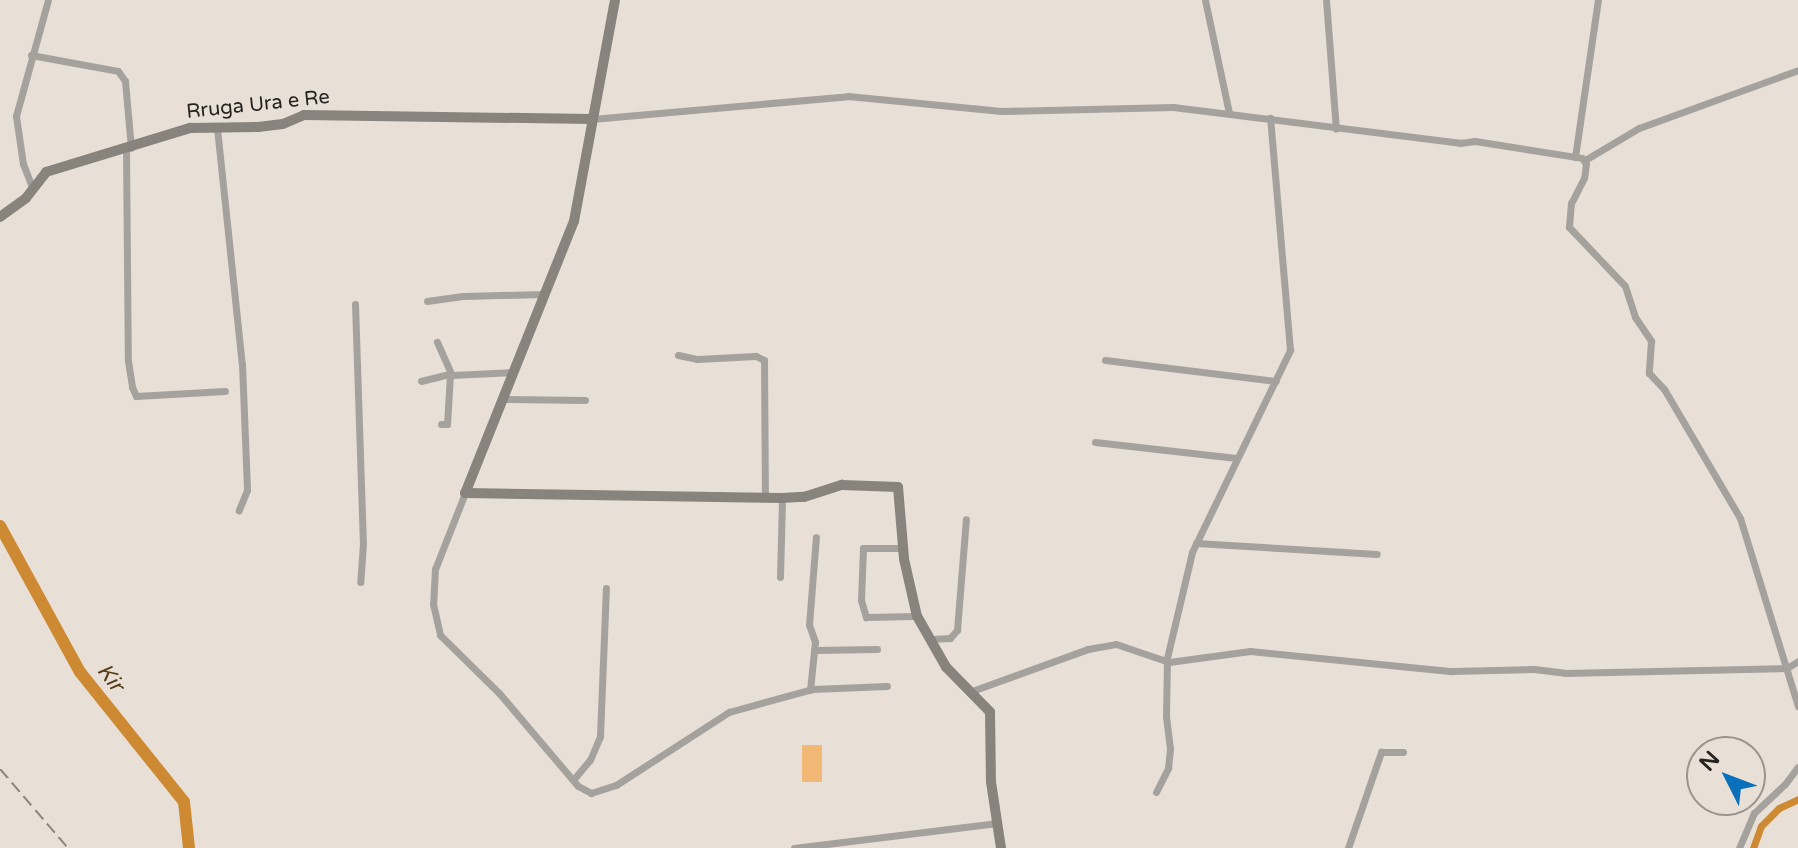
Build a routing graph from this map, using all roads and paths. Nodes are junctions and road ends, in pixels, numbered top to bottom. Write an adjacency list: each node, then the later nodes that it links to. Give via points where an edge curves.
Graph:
1 (48, 0): 6 (street)
2 (615, 0): 10 (street)
3 (1205, 0): 8 (street)
4 (1326, 0): 12 (street)
5 (1598, 0): 14 (street)
6 (31, 55): 13 (street, via 118,71 125,81); 16 (street, via 16,116)
7 (1798, 70): 15 (street, via 1639,128)
8 (1229, 113): 9 (street); 10 (street, via 1173,107 1001,111 848,96)
9 (1270, 118): 12 (street); 27 (street, via 1290,337)
10 (592, 119): 11 (street, Rruga Ura e Re, via 304,115 283,124); 18 (street, via 574,221)
11 (217, 128): 13 (street, Rruga Ura e Re, via 190,128); 37 (street, via 242,364 247,490)
12 (1336, 129): 14 (street, via 1475,141)
13 (128, 148): 16 (street, Rruga Ura e Re, via 46,172); 28 (street, via 132,387 136,396)
14 (1575, 157): 15 (street)
15 (1585, 160): 52 (street, via 1569,227 1625,286 1635,317 1651,341 1649,373 1664,389 1740,518)
16 (32, 187): 17 (street, Rruga Ura e Re)
17 (0, 217)
18 (544, 294): 19 (street); 24 (street)
19 (427, 301)
20 (355, 304): 44 (street)
21 (437, 342): 25 (street)
22 (678, 355): 35 (street, via 764,360)
23 (1105, 360): 27 (street)
24 (513, 372): 25 (street); 29 (street)
25 (450, 374): 26 (street); 31 (street, via 447,424)
26 (421, 381)
27 (1276, 381): 33 (street)
28 (225, 391)
29 (502, 399): 30 (street); 34 (street)
30 (585, 400)
31 (441, 424)
32 (1095, 442): 33 (street)
33 (1236, 458): 40 (street)
34 (465, 493): 35 (street); 59 (street, via 435,569 433,604 440,635 499,693)
35 (765, 498): 36 (street)
36 (782, 498): 41 (street, via 842,485 898,487); 43 (street)
37 (239, 510)
38 (966, 519): 47 (street, via 957,630 950,638)
39 (816, 537): 49 (street, via 809,625)
40 (1196, 543): 42 (street); 51 (street)
41 (903, 548): 46 (street); 46 (street, via 863,548 861,600 866,617)
42 (1377, 554)
43 (780, 577)
44 (360, 582)
45 (606, 588): 59 (street, via 600,736 590,760)
46 (917, 616): 47 (street)
47 (931, 639): 55 (street, via 946,667)
48 (877, 649): 49 (street)
49 (814, 650): 54 (street)
50 (1798, 661): 52 (street)
51 (1169, 662): 52 (street, via 1250,651 1452,671); 55 (street, via 1116,644 1103,645); 60 (street, via 1170,749)
52 (1787, 668): 56 (street)
53 (887, 686): 54 (street)
54 (810, 690): 59 (street, via 729,712 601,792 591,793)
55 (972, 691): 61 (street, via 992,719 991,782)
56 (1798, 706)
57 (1403, 752): 64 (street, via 1381,752)
58 (1798, 767): 65 (street, via 1754,813)
59 (573, 780)
60 (1156, 792)
61 (997, 823): 62 (street); 63 (street)
62 (794, 848)
63 (1001, 848)
64 (1348, 848)
65 (1739, 848)

